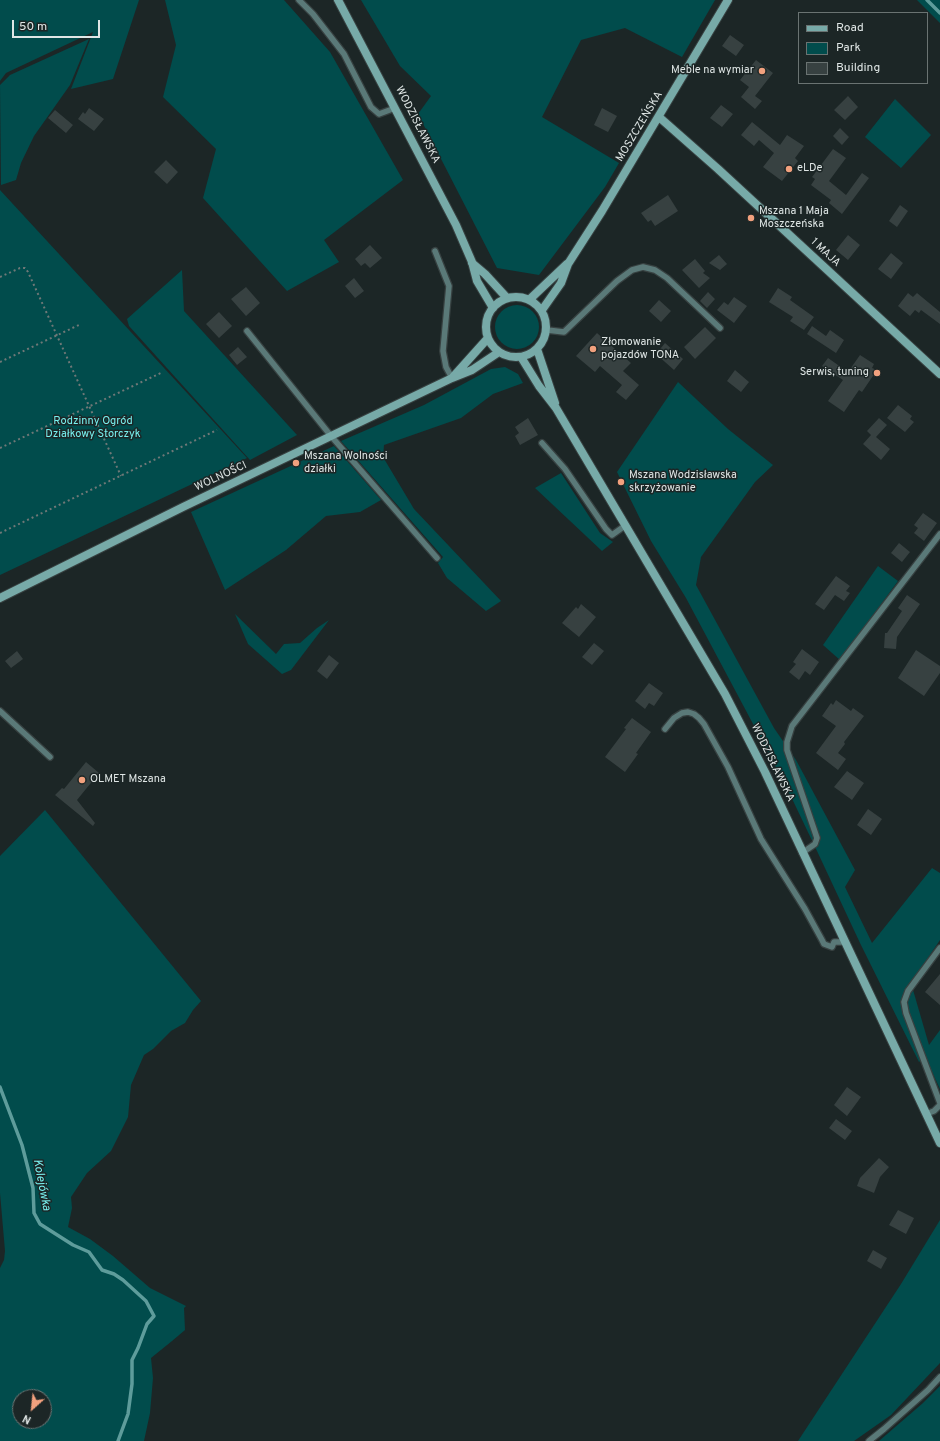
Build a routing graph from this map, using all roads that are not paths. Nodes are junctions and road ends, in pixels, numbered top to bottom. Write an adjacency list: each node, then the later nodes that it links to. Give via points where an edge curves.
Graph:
1 (299, 0): 4 (lane, via 344,54 371,107 379,114)
2 (338, 0): 4 (main road, WODZISŁAWSKA)
3 (728, 0): 5 (main road, MOSZCZEŃSKA)
4 (395, 108): 7 (main road, WODZISŁAWSKA, via 456,225)
5 (659, 117): 8 (main road, MOSZCZEŃSKA); 20 (main road, 1 MAJA)
6 (435, 252): 21 (lane, via 449,286 443,352 446,368)
7 (472, 262): 9 (main road, WODZISŁAWSKA); 11 (main road, WODZISŁAWSKA, via 477,281)
8 (568, 264): 10 (main road, MOSZCZEŃSKA); 12 (main road, MOSZCZEŃSKA, via 561,283)
9 (508, 298): 10 (main road); 11 (main road)
10 (529, 300): 12 (main road)
11 (493, 308): 16 (main road, via 486,325)
12 (542, 310): 14 (main road)
13 (720, 328): 14 (lane, via 667,278 655,270 643,267 632,270 617,281 564,332)
14 (547, 330): 17 (main road)
15 (247, 331): 23 (lane)
16 (488, 338): 18 (main road); 21 (main road, WOLNOŚCI)
17 (537, 350): 19 (main road); 22 (main road, WODZISŁAWSKA)
18 (499, 352): 19 (main road, via 507,356); 21 (main road, WOLNOŚCI, via 472,370)
19 (521, 357): 22 (main road, WODZISŁAWSKA)
20 (940, 374)
21 (452, 378): 23 (main road, WOLNOŚCI)
22 (556, 408): 25 (main road, WODZISŁAWSKA)
23 (331, 436): 27 (lane); 28 (main road, WOLNOŚCI)
24 (542, 443): 25 (lane, via 565,469 606,529 612,534)
25 (626, 525): 32 (main road, WODZISŁAWSKA, via 725,694 765,772)
26 (940, 534): 32 (lane, via 792,726 787,750 817,838 815,844)
27 (437, 558)
28 (0, 598)
29 (0, 711): 31 (lane)
30 (665, 729): 33 (lane, via 682,713 688,712 699,718 728,767 761,839 824,944 832,947 834,942)
31 (50, 757)
32 (802, 853): 33 (main road, WODZISŁAWSKA)
33 (845, 942): 36 (main road, WODZISŁAWSKA)
34 (940, 948): 35 (lane, via 908,991 904,1002)
35 (940, 1104): 36 (lane)
36 (926, 1114): 37 (main road, WODZISŁAWSKA)
37 (940, 1143)
38 (940, 1377): 39 (lane)
39 (869, 1441)

